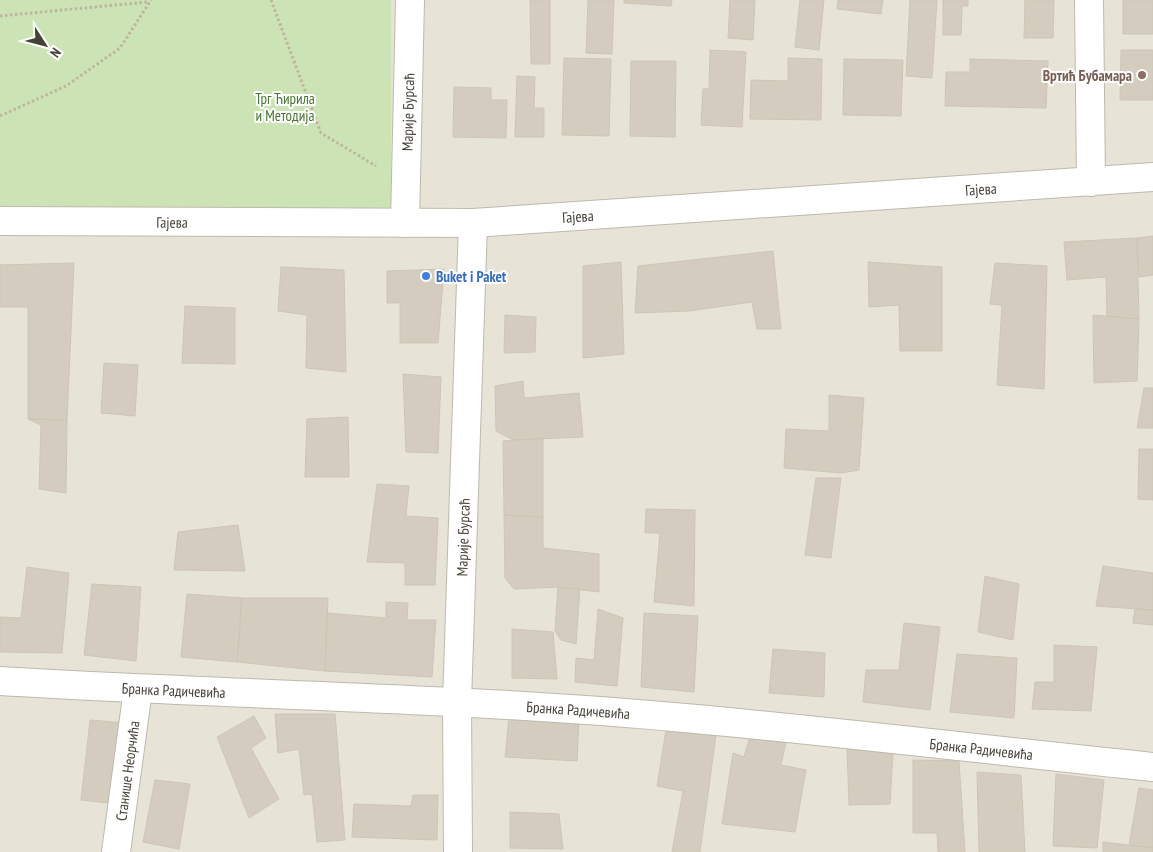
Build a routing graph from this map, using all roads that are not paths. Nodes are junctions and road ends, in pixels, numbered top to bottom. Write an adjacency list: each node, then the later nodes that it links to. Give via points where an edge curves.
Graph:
1 (410, 0): 6 (street, Марије Бурсаћ)
2 (1089, 0): 4 (street)
3 (1153, 177): 4 (street, Гајева)
4 (1091, 182): 7 (street, Гајева)
5 (0, 221): 6 (street, Гајева)
6 (405, 223): 7 (street, Гајева)
7 (473, 223): 10 (street, Марије Бурсаћ)
8 (0, 681): 9 (street, Бранка Радичевића)
9 (138, 689): 10 (street, Бранка Радичевића); 12 (street, Станише Неорчића)
10 (457, 702): 11 (street, Бранка Радичевића, via 684,718); 13 (street, Марије Бурсаћ)
11 (1153, 768)
12 (116, 852)
13 (458, 852)

